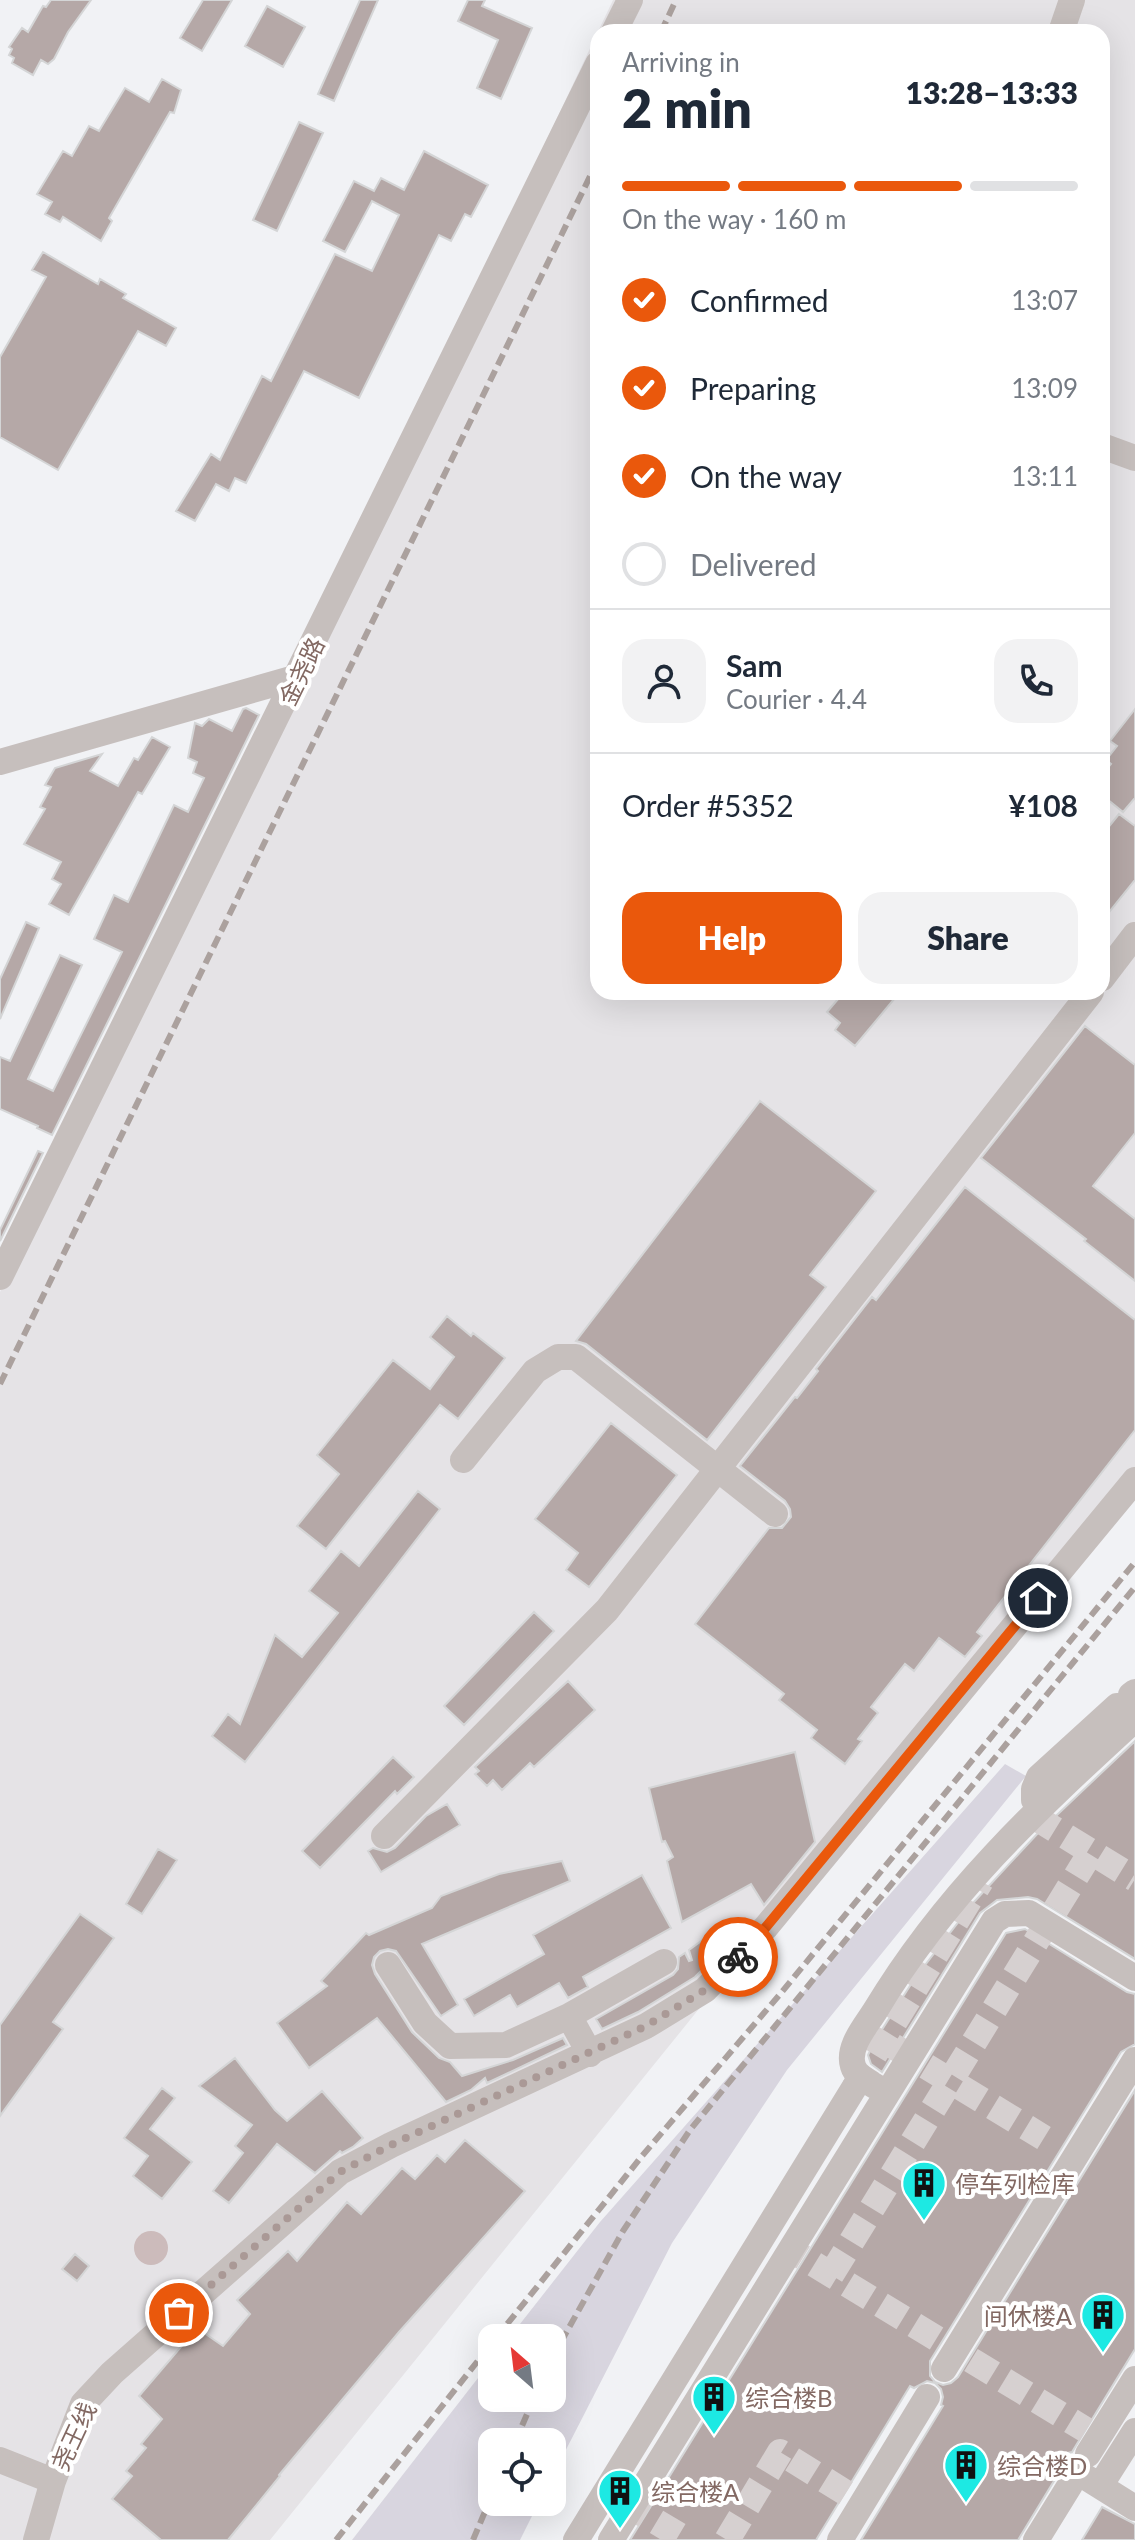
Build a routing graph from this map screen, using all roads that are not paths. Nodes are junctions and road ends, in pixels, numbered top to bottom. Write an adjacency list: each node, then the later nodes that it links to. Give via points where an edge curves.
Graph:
1 (630, 0): 3 (street)
2 (1072, 0): 4 (street)
3 (618, 24)
4 (1064, 24)
5 (590, 80): 8 (street, 金尧路)
6 (1110, 449): 7 (street)
7 (1135, 458)
8 (298, 677): 9 (street); 13 (street, 金尧路)
9 (0, 762)
10 (1135, 935): 11 (street)
11 (1110, 968)
12 (1085, 1000): 15 (street)
13 (0, 1277)
14 (463, 1460): 15 (street, via 535,1371 558,1357 576,1357)
15 (718, 1469): 17 (street); 20 (street, via 607,1610)
16 (1135, 1480): 25 (street, 尧王线, via 766,1927 705,1990)
17 (775, 1514)
18 (1130, 1704): 19 (street, via 1039,1777); 28 (street, via 973,1876 902,1965 852,2049 857,2075)
19 (1034, 1800)
20 (384, 1836)
21 (664, 1962): 24 (street)
22 (388, 1965): 24 (street, via 425,2023 450,2046 506,2045)
23 (1135, 1978): 28 (street, via 1029,1913 1005,1914 983,1936)
24 (569, 2016): 25 (street)
25 (590, 2054): 35 (street, 尧王线, via 340,2172 93,2393 83,2404)
26 (1135, 2060): 29 (street)
27 (854, 2088): 39 (street, via 773,2239 615,2496)
28 (886, 2093): 40 (street)
29 (953, 2355)
30 (1135, 2379): 33 (street)
31 (927, 2397): 41 (street, via 854,2498)
32 (1135, 2431): 36 (street)
33 (1088, 2454): 36 (street); 42 (street)
34 (0, 2460): 35 (street)
35 (53, 2481): 38 (street, 尧王线)
36 (1100, 2486): 37 (street)
37 (1135, 2508)
38 (36, 2540)
39 (576, 2540)
40 (611, 2540)
41 (840, 2540)
42 (1036, 2540)

